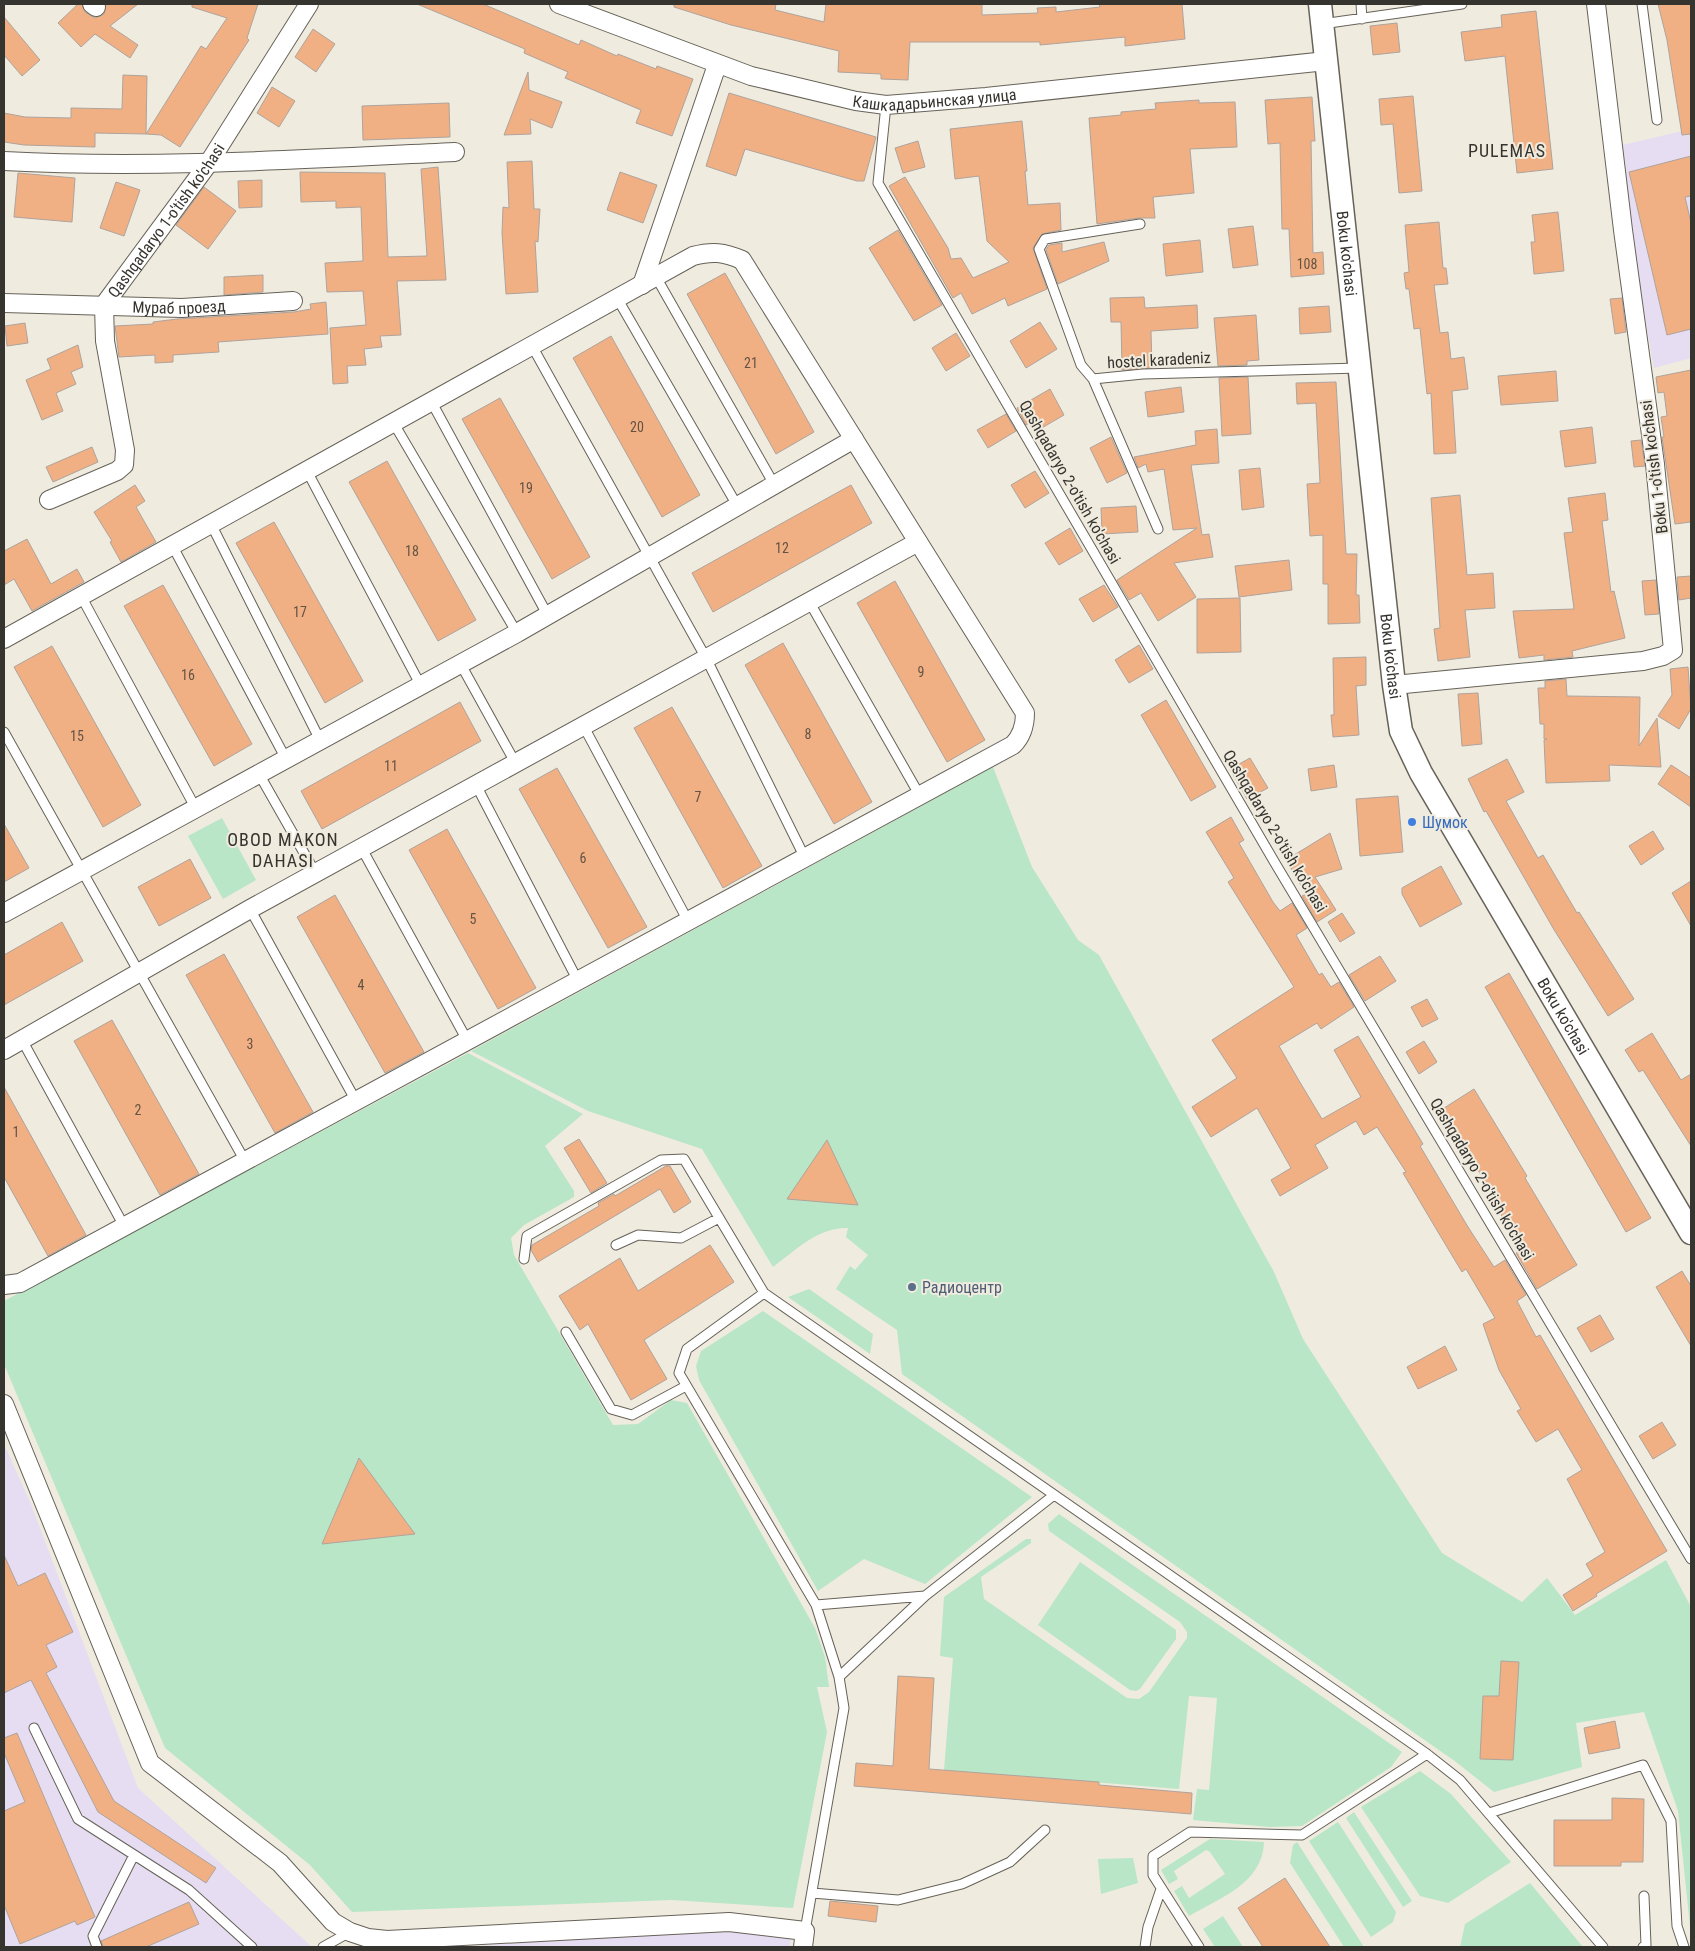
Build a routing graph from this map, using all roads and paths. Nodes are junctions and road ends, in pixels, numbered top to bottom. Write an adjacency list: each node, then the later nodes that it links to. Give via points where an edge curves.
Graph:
1 (309, 4): 15 (street, Qashqadaryo 1-o'tish ko'chasi)
2 (559, 4): 10 (street, Кашкадарьинская улица)
3 (1360, 4): 8 (lane)
4 (1462, 4): 8 (lane)
5 (1596, 4): 44 (street, Boku 1-o'tish ko'chasi, via 1655,464 1673,650 1643,661)
6 (1642, 4): 12 (lane)
7 (1321, 14): 8 (lane); 9 (street, Boku ko'chasi)
8 (1362, 19)
9 (1326, 62): 11 (street, Кашкадарьинская улица); 23 (street, Boku ko'chasi)
10 (717, 65): 11 (street, Кашкадарьинская улица, via 761,79); 17 (street)
11 (886, 105): 80 (lane, Qashqadaryo 2-o'tish ko'chasi, via 878,183 1280,871)
12 (1657, 120)
13 (455, 152): 15 (street)
14 (4, 161): 15 (street, via 72,165)
15 (208, 164): 21 (street, Qashqadaryo 1-o'tish ko'chasi)
16 (1140, 224): 24 (lane, via 1045,239 1039,249 1081,365)
17 (649, 281): 18 (street); 27 (street, via 693,256 709,252 725,253 742,260); 29 (lane)
18 (617, 298): 22 (street); 31 (lane)
19 (293, 301): 21 (street, Мураб проезд, via 182,308)
20 (4, 303): 21 (street, Мураб проезд)
21 (104, 305): 30 (street, Qashqadaryo 1-o'tish ko'chasi, via 105,341 125,450 124,466)
22 (532, 346): 25 (street); 36 (lane)
23 (1360, 368): 24 (lane, hostel karadeniz, via 1143,374); 44 (street, Boku ko'chasi)
24 (1093, 379): 33 (lane, hostel karadeniz)
25 (431, 402): 26 (street); 39 (lane)
26 (394, 422): 28 (street); 40 (lane)
27 (854, 439): 29 (street); 34 (street)
28 (307, 471): 32 (street); 45 (lane)
29 (775, 486): 31 (street)
30 (49, 500)
31 (738, 508): 36 (street)
32 (211, 524): 35 (street); 48 (lane)
33 (1158, 529)
34 (918, 542): 38 (street); 53 (street, via 1025,712 1025,722 1013,746)
35 (172, 545): 37 (street); 49 (lane)
36 (650, 557): 39 (street); 42 (lane)
37 (81, 596): 41 (street); 54 (lane)
38 (810, 603): 42 (street); 53 (lane)
39 (547, 614): 40 (street)
40 (517, 632): 43 (street)
41 (4, 639)
42 (706, 658): 46 (street); 56 (lane)
43 (460, 663): 45 (street); 50 (lane)
44 (1394, 685): 71 (street, Boku ko'chasi, via 1401,731 1421,773)
45 (420, 686): 48 (street)
46 (584, 727): 50 (street); 61 (lane)
47 (4, 732): 57 (lane)
48 (320, 740): 49 (street)
49 (286, 759): 51 (street)
50 (516, 764): 52 (street)
51 (259, 774): 54 (street); 58 (lane)
52 (476, 785): 55 (street); 63 (lane)
53 (920, 796): 56 (street)
54 (195, 807): 57 (street)
55 (362, 849): 58 (street); 65 (lane)
56 (805, 858): 61 (street)
57 (82, 871): 60 (street); 62 (lane)
58 (316, 874): 59 (street)
59 (250, 909): 62 (street); 67 (lane)
60 (4, 913)
61 (688, 921): 63 (street)
62 (139, 973): 64 (street); 68 (lane)
63 (578, 981): 65 (street)
64 (22, 1040): 66 (street); 70 (lane)
65 (468, 1040): 67 (street)
66 (4, 1050)
67 (356, 1101): 68 (street)
68 (245, 1161): 70 (street)
69 (719, 1218): 72 (lane, via 681,1238 638,1235); 73 (lane, via 684,1159 662,1160 527,1236); 75 (lane)
70 (124, 1226): 74 (street, via 20,1283)
71 (1691, 1233)
72 (616, 1245)
73 (524, 1259)
74 (4, 1285)
75 (764, 1294): 77 (lane, via 687,1349 678,1373); 79 (lane)
76 (566, 1332): 77 (lane, via 611,1409 632,1415)
77 (686, 1386): 82 (lane)
78 (4, 1404): 92 (street, via 150,1763 280,1863 333,1922)
79 (1054, 1495): 81 (lane); 85 (lane)
80 (1691, 1559)
81 (924, 1596): 82 (lane); 83 (lane)
82 (816, 1605): 83 (lane)
83 (839, 1677): 90 (lane, via 844,1708)
84 (34, 1728): 88 (lane, via 78,1820)
85 (1427, 1754): 86 (lane, via 1460,1780); 89 (lane, via 1302,1835 1190,1832 1152,1856 1153,1875)
86 (1489, 1813): 100 (lane); 102 (lane, via 1643,1765 1671,1821 1677,1926)
87 (1045, 1830): 90 (lane, via 1010,1862 962,1884 898,1900)
88 (134, 1855): 95 (lane, via 93,1936); 96 (lane, via 190,1890)
89 (1161, 1889): 98 (lane); 99 (lane)
90 (812, 1893): 93 (lane)
91 (1644, 1896): 101 (lane, via 1646,1945)
92 (350, 1932): 94 (street, via 387,1940); 97 (lane)
93 (804, 1939): 94 (street, via 728,1922)
94 (456, 1942)
95 (96, 1947)
96 (252, 1947)
97 (323, 1947)
98 (1145, 1947)
99 (1199, 1947)
100 (1603, 1947)
101 (1643, 1947)
102 (1684, 1947)

